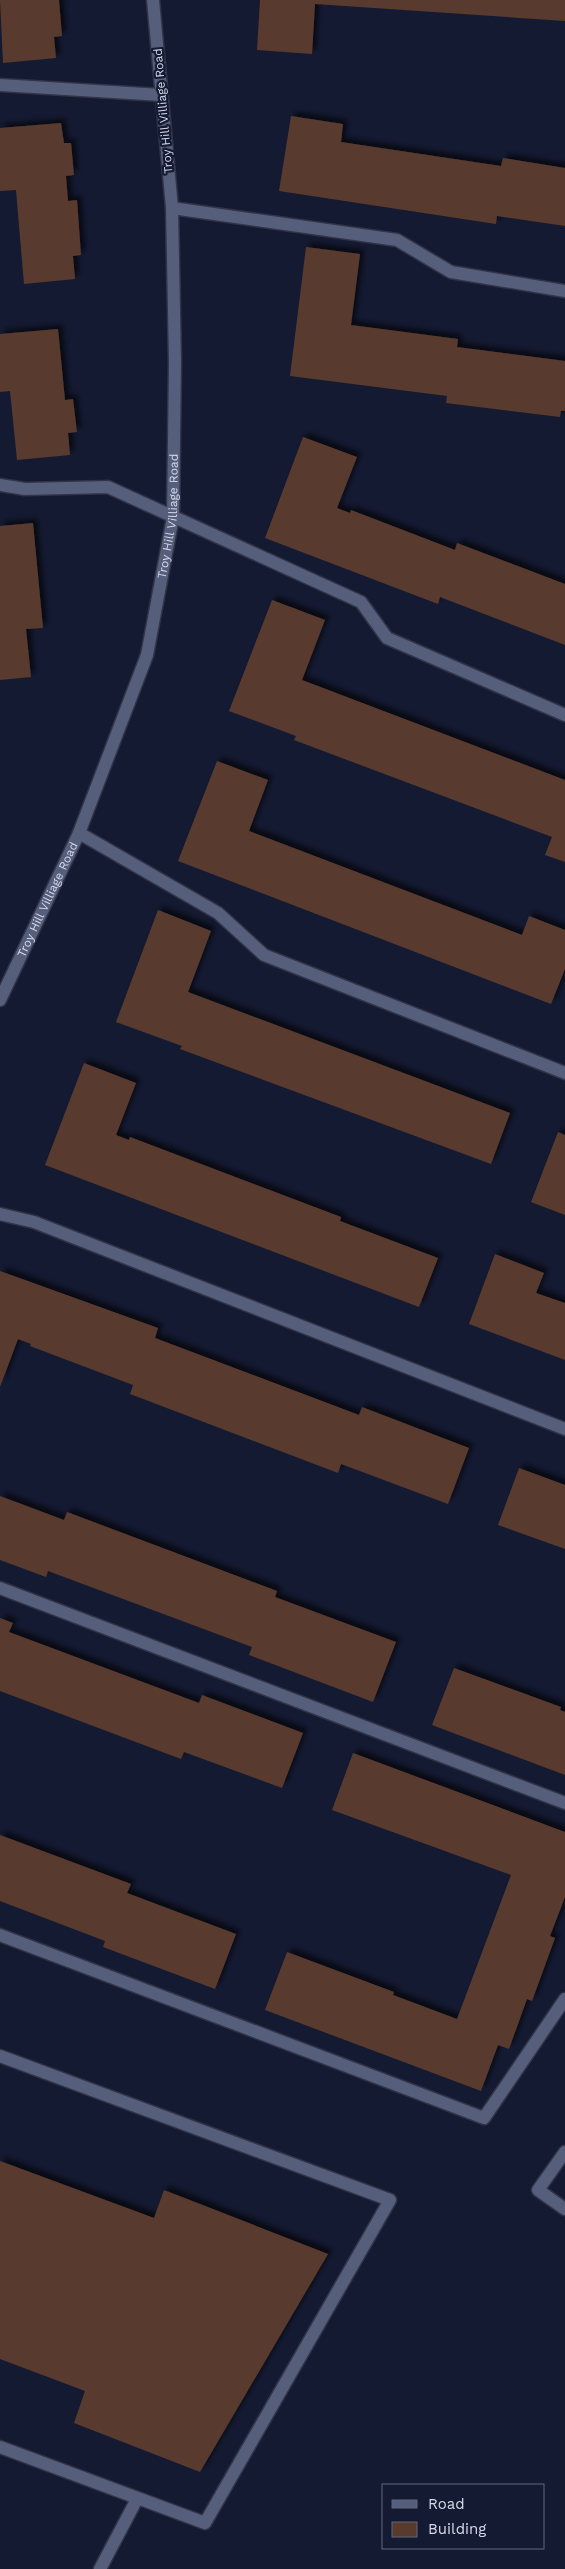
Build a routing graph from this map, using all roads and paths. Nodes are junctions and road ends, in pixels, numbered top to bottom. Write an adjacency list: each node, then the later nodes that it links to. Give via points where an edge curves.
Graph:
1 (153, 0): 3 (street, Troy Hill Villiage Road)
2 (0, 85): 3 (street)
3 (161, 95): 4 (street, Troy Hill Villiage Road)
4 (172, 208): 5 (street, via 397,240 451,272); 7 (street, Troy Hill Villiage Road, via 175,362)
5 (565, 291)
6 (0, 485): 7 (street, via 25,489 108,487)
7 (172, 516): 8 (street, via 361,602 387,638); 9 (street, Troy Hill Villiage Road, via 147,655)
8 (565, 715)
9 (79, 832): 10 (street, Troy Hill Villiage Road); 11 (street, via 218,913 264,955)
10 (0, 1000)
11 (565, 1073)
12 (0, 1214): 13 (street, via 34,1222)
13 (565, 1429)
14 (0, 1588): 15 (street)
15 (565, 1803)
16 (0, 1935): 17 (street, via 484,2118)
17 (565, 1999)
18 (0, 2056): 22 (street, via 390,2200 205,2523)
19 (565, 2152): 20 (street, via 538,2190)
20 (565, 2209)
21 (0, 2448): 22 (street)
22 (137, 2498): 23 (street)
23 (100, 2569)

